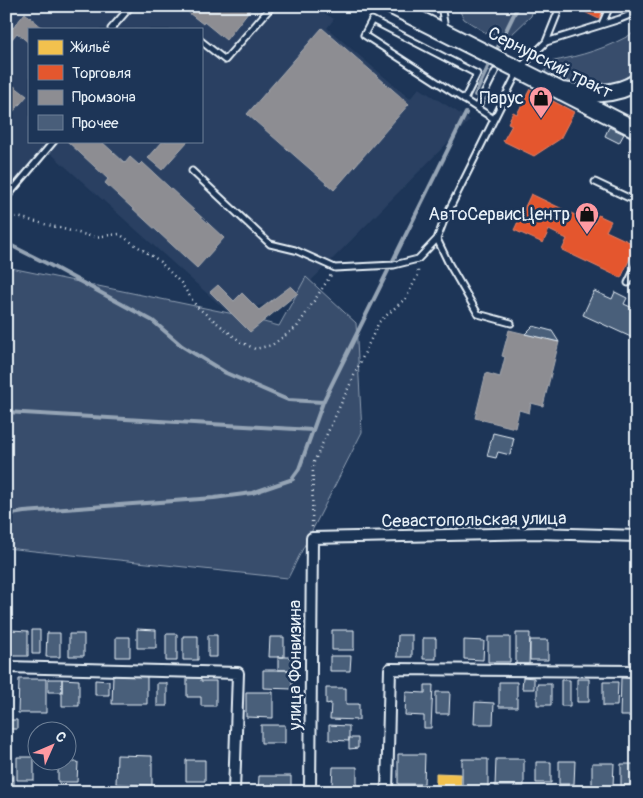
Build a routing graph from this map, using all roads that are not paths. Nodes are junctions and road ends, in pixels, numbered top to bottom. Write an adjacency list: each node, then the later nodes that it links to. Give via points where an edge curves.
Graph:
1 (131, 6): 9 (lane)
2 (272, 6): 11 (lane, via 225,60)
3 (392, 6): 10 (main road, Сернурский тракт)
4 (441, 6): 10 (lane)
5 (556, 6): 12 (lane, via 558,12)
6 (610, 6): 8 (lane)
7 (637, 12): 8 (lane)
8 (602, 24): 12 (lane)
9 (112, 28)
10 (446, 33): 13 (main road, Сернурский тракт)
11 (202, 42)
12 (546, 42): 13 (lane)
13 (519, 69): 16 (main road, Сернурский тракт); 19 (lane)
14 (495, 72): 18 (lane)
15 (637, 82): 16 (main road, via 602,93)
16 (561, 91): 20 (main road, Сернурский тракт)
17 (464, 100): 17 (lane, via 364,35 372,20 477,74); 18 (lane)
18 (477, 108): 19 (lane)
19 (494, 119): 26 (lane)
20 (637, 130)
21 (53, 142): 25 (lane)
22 (192, 171): 26 (lane, via 270,244 295,250 335,268 394,266 418,259)
23 (595, 182): 24 (lane, via 630,198)
24 (637, 196)
25 (6, 198)
26 (436, 239): 29 (lane, via 478,314)
27 (637, 264): 28 (lane)
28 (628, 283)
29 (511, 323)
30 (637, 536): 31 (street, Севастопольская улица, via 538,533)
31 (312, 538): 35 (street, улица Фонвизина)
32 (6, 667): 34 (street, via 238,673)
33 (637, 671): 36 (street, via 390,670)
34 (234, 792)
35 (310, 792)
36 (388, 792)

